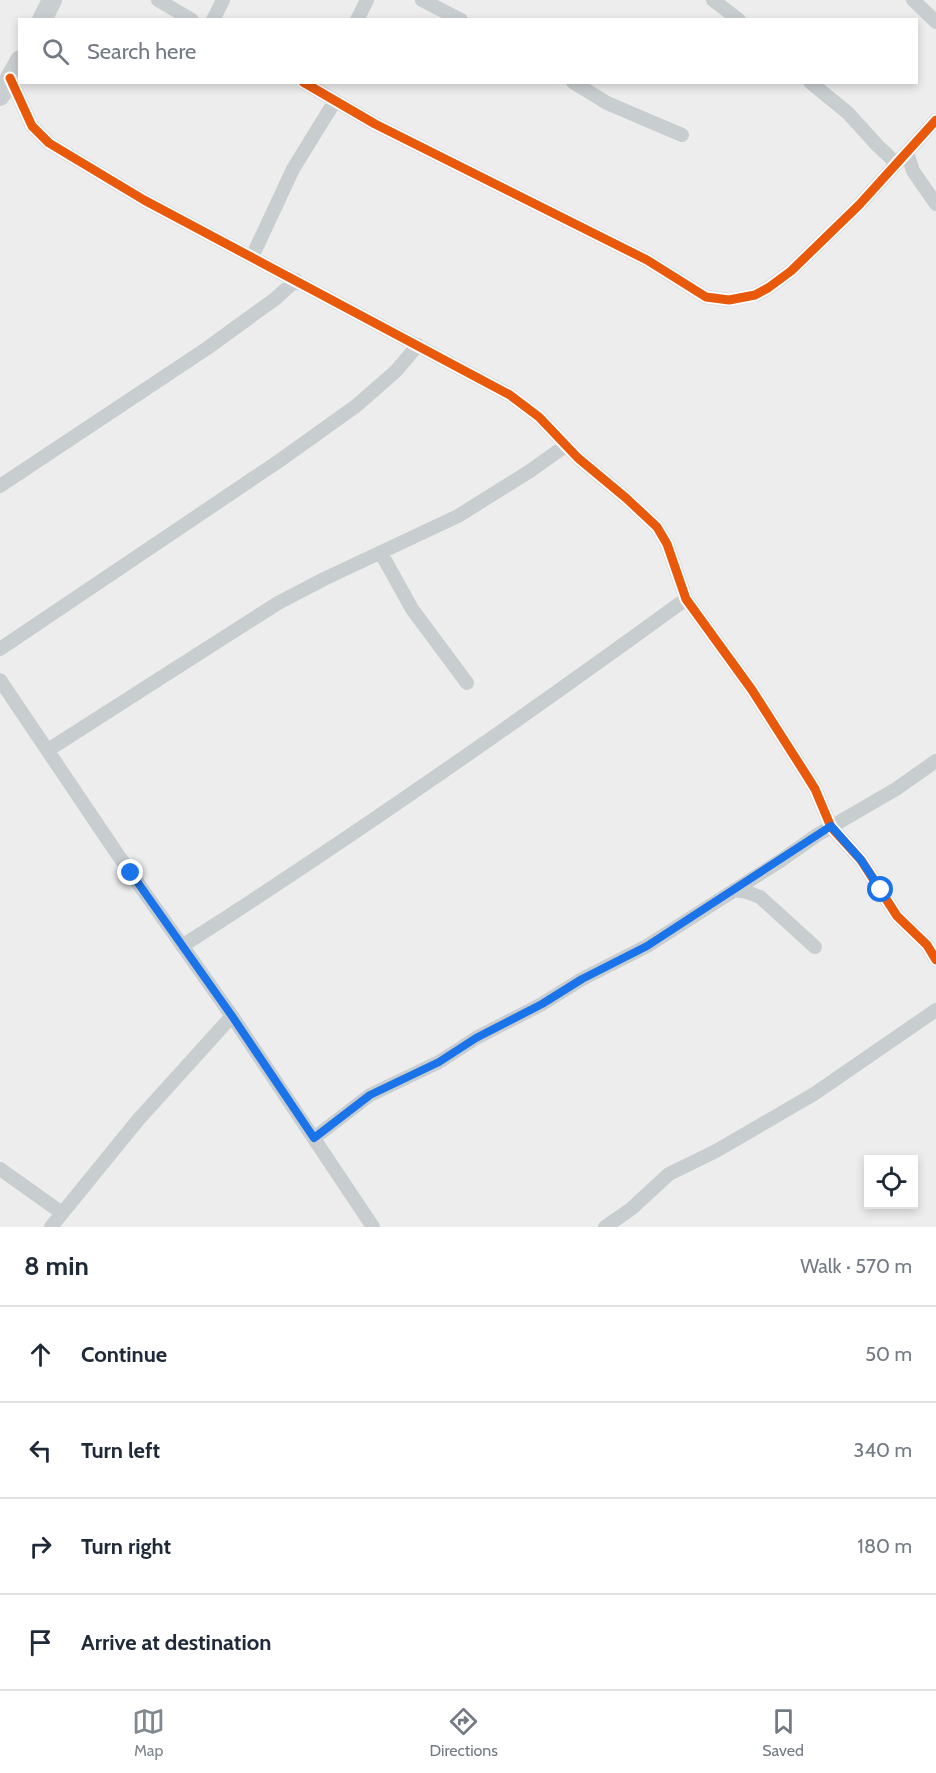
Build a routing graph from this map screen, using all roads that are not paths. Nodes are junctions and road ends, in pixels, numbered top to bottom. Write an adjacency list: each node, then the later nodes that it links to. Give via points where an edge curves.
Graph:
1 (52, 0): 8 (main road)
2 (158, 0): 9 (street)
3 (224, 0): 10 (street)
4 (367, 0): 11 (street)
5 (422, 0): 12 (street)
6 (713, 0): 13 (street)
7 (914, 0): 14 (street)
8 (43, 18)
9 (189, 18)
10 (214, 18)
11 (358, 18)
12 (457, 18)
13 (736, 18)
14 (936, 22)
15 (18, 64): 16 (main road)
16 (10, 78): 20 (main road); 27 (street, via 32,126 49,142 120,187)
17 (576, 84): 23 (street, via 607,103)
18 (812, 84): 25 (street, via 848,113)
19 (314, 85): 21 (street)
20 (0, 96)
21 (335, 101): 25 (street, via 647,260 696,292 717,300 755,295 791,271); 27 (street, via 292,169)
22 (936, 120): 24 (street)
23 (682, 135)
24 (907, 152): 25 (street); 26 (street, via 913,171)
25 (896, 163)
26 (936, 204)
27 (252, 257): 28 (street)
28 (296, 280): 29 (street); 31 (street, via 206,349)
29 (418, 345): 30 (street, via 526,406); 34 (street, via 396,371 356,406)
30 (565, 446): 32 (street, via 458,516); 33 (street, via 657,527)
31 (0, 486)
32 (381, 553): 36 (street, via 412,609); 37 (street, via 278,603)
33 (686, 599): 39 (street, via 794,755); 41 (street, via 312,862)
34 (0, 650)
35 (0, 680): 37 (street)
36 (467, 683)
37 (48, 750): 41 (street)
38 (936, 761): 39 (street)
39 (831, 826): 40 (street); 43 (street, via 861,860 897,916 927,945)
40 (734, 890): 42 (street, via 760,897); 46 (street, via 647,946 439,1062 370,1095)
41 (182, 946): 45 (street)
42 (814, 947)
43 (936, 960)
44 (936, 1010): 51 (street, via 814,1094 669,1174)
45 (232, 1016): 46 (street); 48 (street, via 138,1120)
46 (314, 1138): 50 (street)
47 (0, 1169): 48 (street)
48 (63, 1213): 49 (street)
49 (51, 1227)
50 (373, 1227)
51 (605, 1227)

